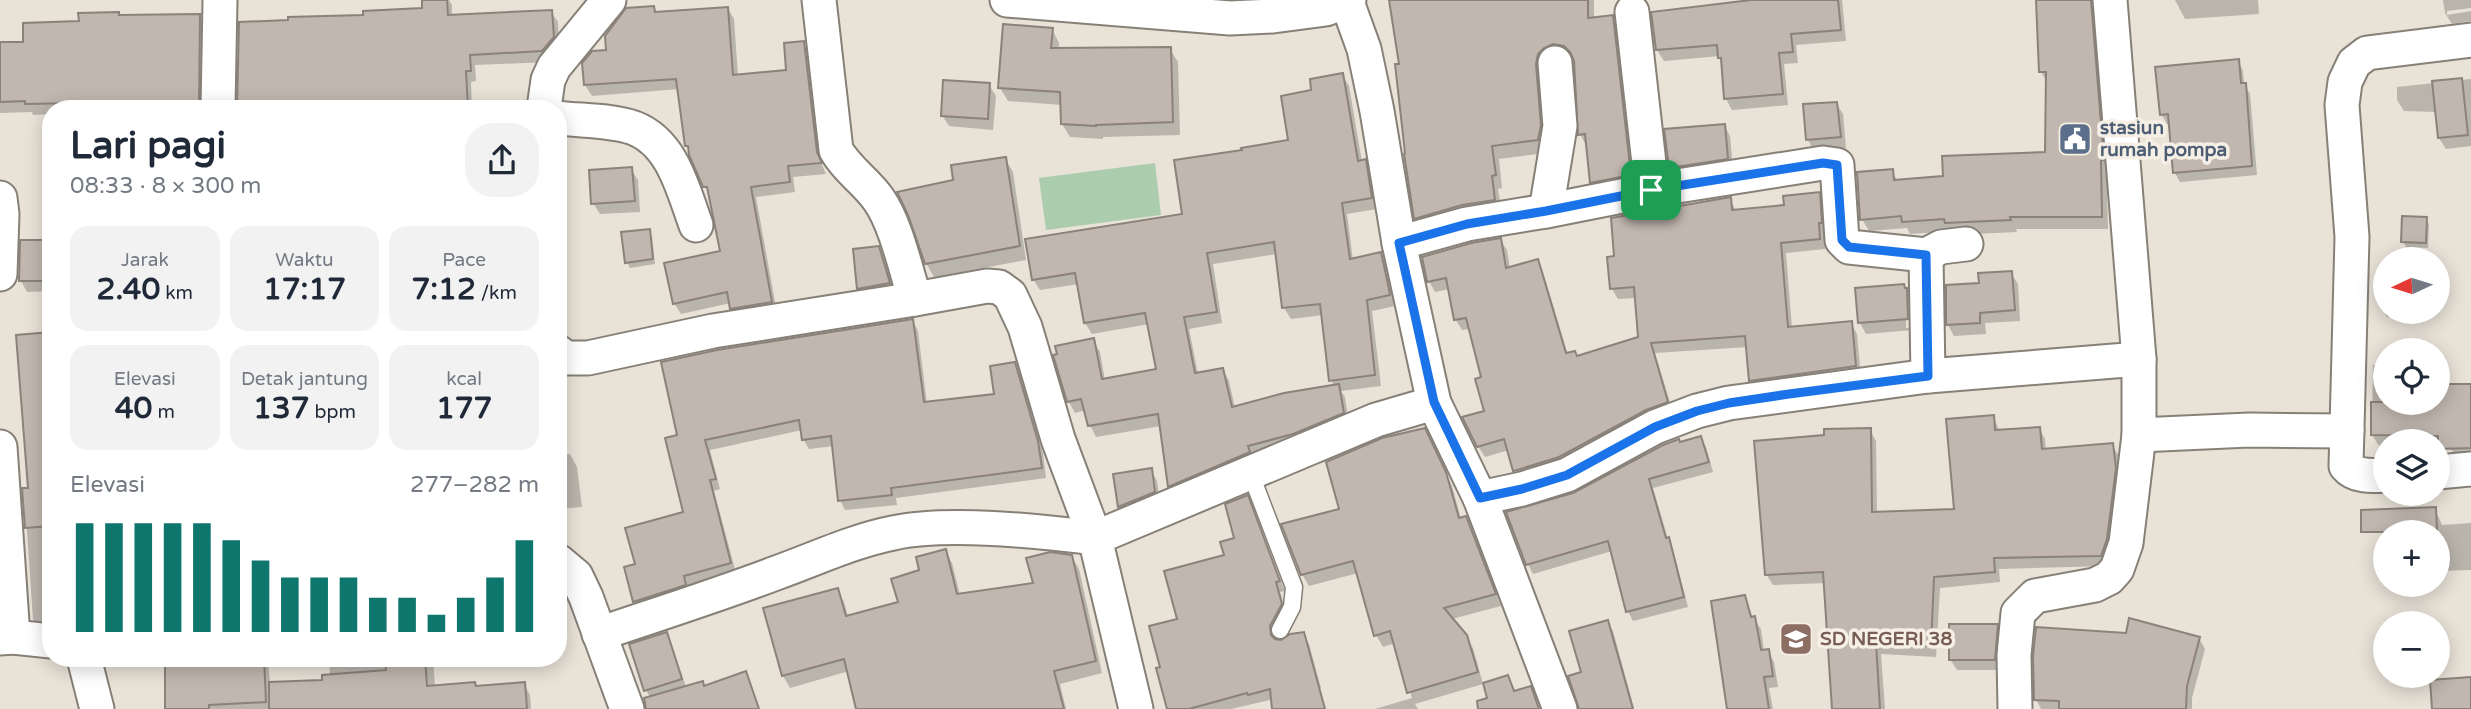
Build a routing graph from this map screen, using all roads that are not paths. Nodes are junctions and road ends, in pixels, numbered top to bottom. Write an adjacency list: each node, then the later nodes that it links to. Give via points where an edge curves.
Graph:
1 (220, 0): 10 (street)
2 (609, 0): 11 (street, via 554,67)
3 (818, 0): 21 (street, via 836,150 880,201)
4 (1006, 0): 6 (street, via 1230,18 1306,12)
5 (2110, 0): 23 (street)
6 (1348, 1): 17 (street, via 1364,49)
7 (1632, 12): 13 (street)
8 (2471, 40): 26 (street, via 2367,52 2354,63 2345,82 2342,105 2352,237)
9 (1555, 63): 15 (street, via 1560,126)
10 (218, 100)
11 (545, 100)
12 (567, 119): 16 (street, via 632,128 647,135 667,155)
13 (1651, 190): 15 (street); 19 (street, via 1823,163 1837,165 1842,240 1849,247)
14 (0, 198): 20 (street)
15 (1546, 211): 17 (street, via 1467,224)
16 (696, 225)
17 (1399, 243): 25 (street)
18 (1966, 244): 19 (street, via 1941,247)
19 (1926, 255): 24 (street)
20 (0, 274)
21 (915, 299): 22 (street, via 713,331 588,358); 34 (street, via 987,285 1010,295)
22 (567, 358)
23 (2138, 359): 24 (street); 27 (street)
24 (1928, 376): 33 (street, via 1765,397 1697,411 1655,427 1567,475)
25 (1434, 402): 31 (street, via 1376,420); 33 (street)
26 (2347, 430): 27 (street); 32 (street, via 2346,466 2356,474)
27 (2139, 435): 45 (street, via 2126,543 2117,569 2095,585 2035,596 2018,613)
28 (0, 447): 38 (street)
29 (2471, 469): 30 (street)
30 (2450, 471)
31 (1250, 472): 34 (street); 36 (lane, via 1294,587 1292,607)
32 (2373, 475)
33 (1480, 498): 44 (street)
34 (1096, 538): 37 (street, via 960,528 894,532); 43 (street)
35 (567, 568): 37 (street, via 576,576)
36 (1280, 630)
37 (599, 634): 42 (street)
38 (7, 637): 39 (street)
39 (42, 640)
40 (86, 667): 41 (street)
41 (97, 709)
42 (627, 709)
43 (1136, 709)
44 (1560, 709)
45 (2015, 709)

